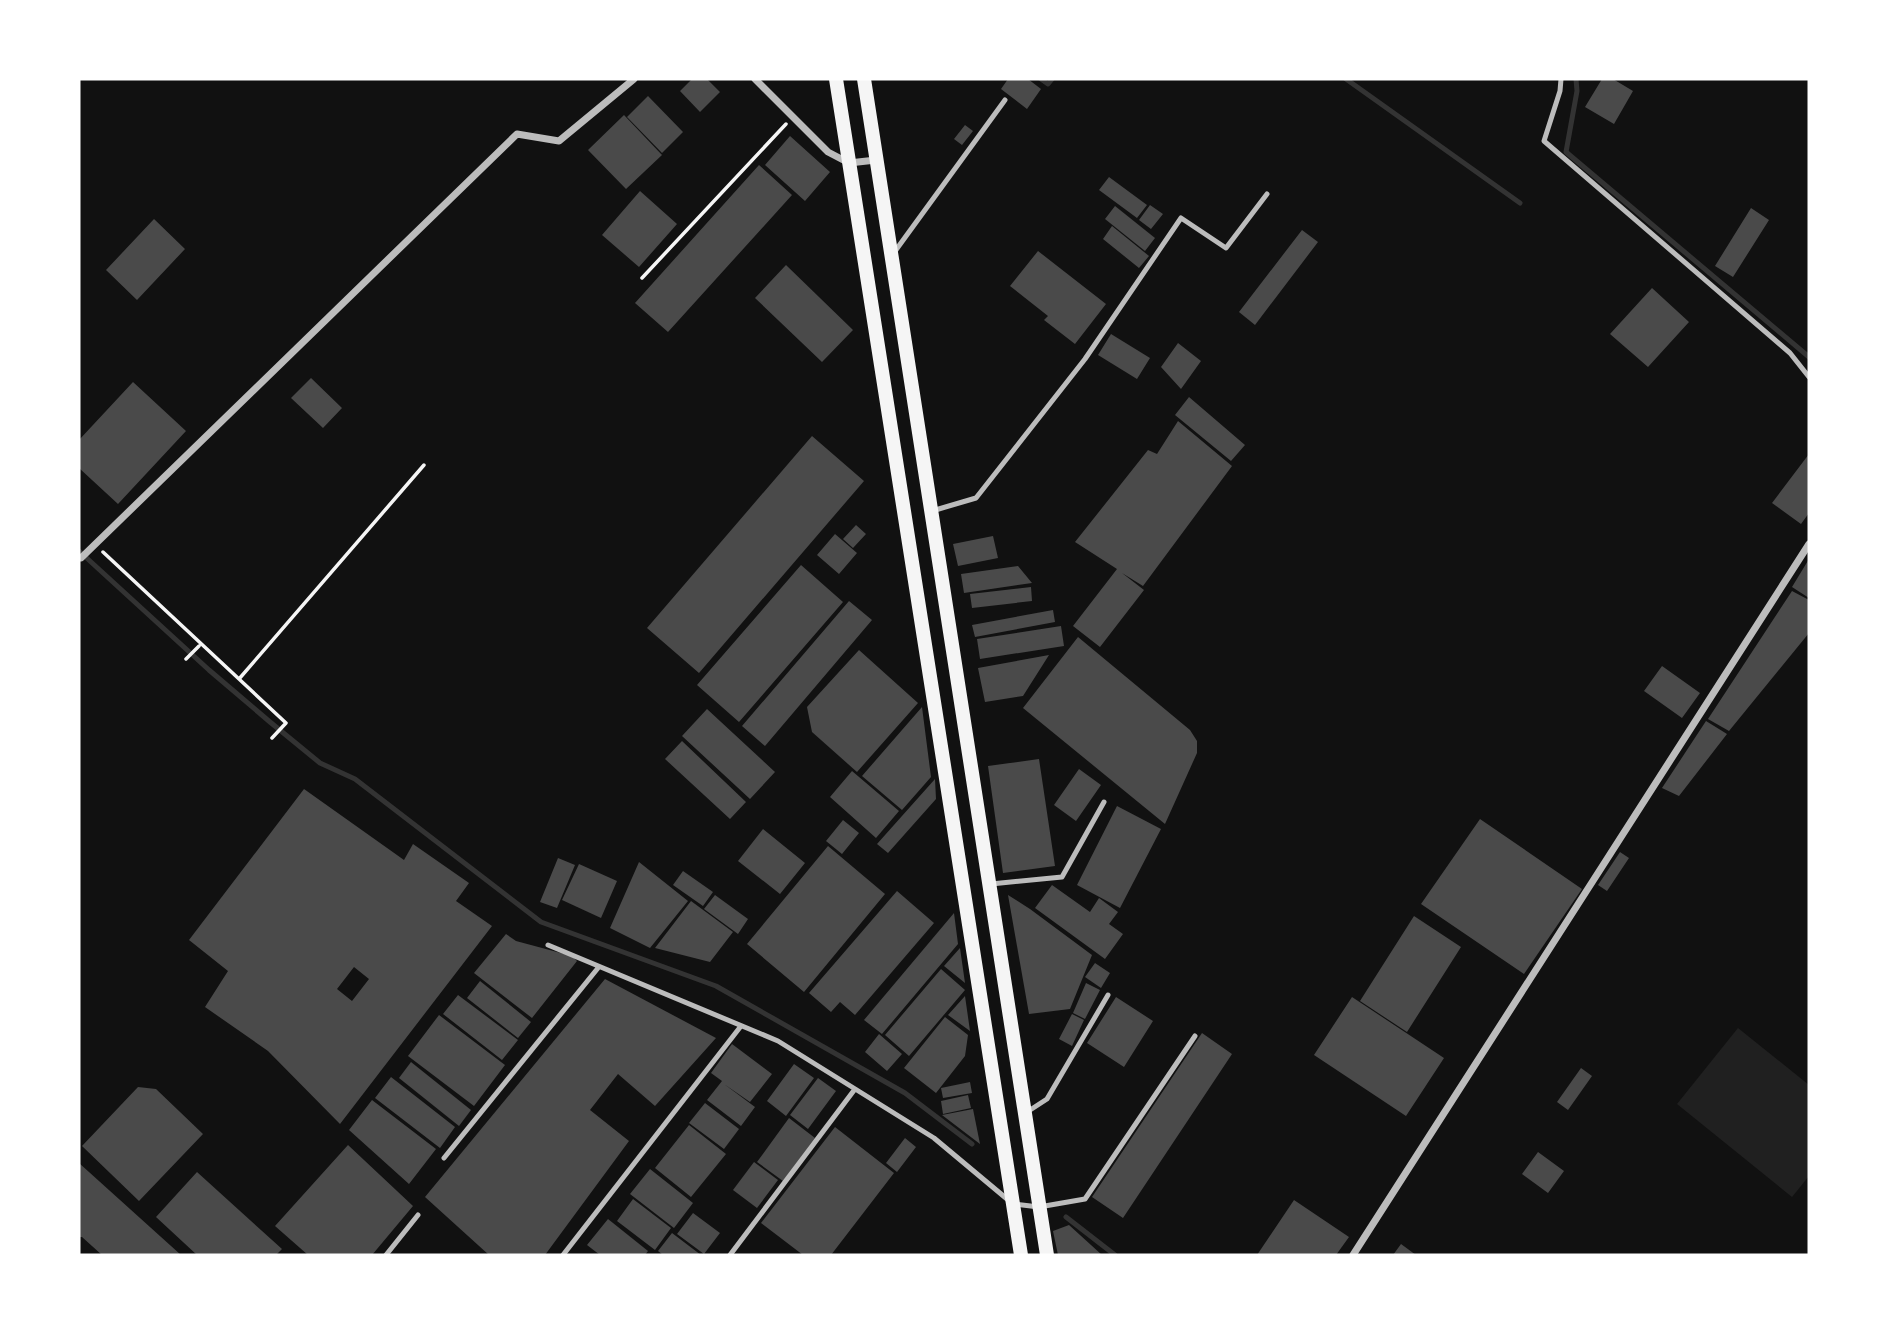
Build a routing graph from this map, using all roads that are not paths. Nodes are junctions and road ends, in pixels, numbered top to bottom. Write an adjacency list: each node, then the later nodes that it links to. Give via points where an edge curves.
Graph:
1 (634, 79): 14 (street, via 559,141 517,134)
2 (755, 79): 8 (street, via 821,147)
3 (836, 79): 8 (main road)
4 (864, 79): 7 (main road)
5 (1561, 79): 11 (lane, via 1544,141 1790,353)
6 (1005, 100): 10 (lane)
7 (877, 160): 8 (street); 10 (main road)
8 (849, 163): 16 (main road)
9 (1267, 194): 12 (lane, via 1226,248 1181,218 1084,359 976,498)
10 (891, 256): 12 (main road)
11 (1809, 377)
12 (930, 511): 15 (main road)
13 (1809, 544): 35 (street)
14 (80, 557)
15 (955, 674): 16 (main road); 18 (main road)
16 (929, 677): 27 (main road)
17 (1104, 802): 18 (lane, via 1062,877)
18 (988, 884): 25 (main road)
19 (548, 945): 20 (lane)
20 (598, 968): 22 (lane); 26 (lane)
21 (1108, 995): 25 (lane, via 1047,1099)
22 (741, 1026): 24 (lane, via 778,1041); 31 (lane)
23 (1195, 1036): 28 (lane, via 1085,1199)
24 (855, 1089): 27 (lane, via 934,1138); 32 (lane)
25 (1025, 1113): 28 (main road)
26 (444, 1158)
27 (1013, 1204): 28 (lane); 33 (main road)
28 (1039, 1207): 34 (main road)
29 (418, 1215): 30 (lane)
30 (386, 1255)
31 (564, 1255)
32 (730, 1255)
33 (1021, 1255)
34 (1047, 1255)
35 (1353, 1255)

